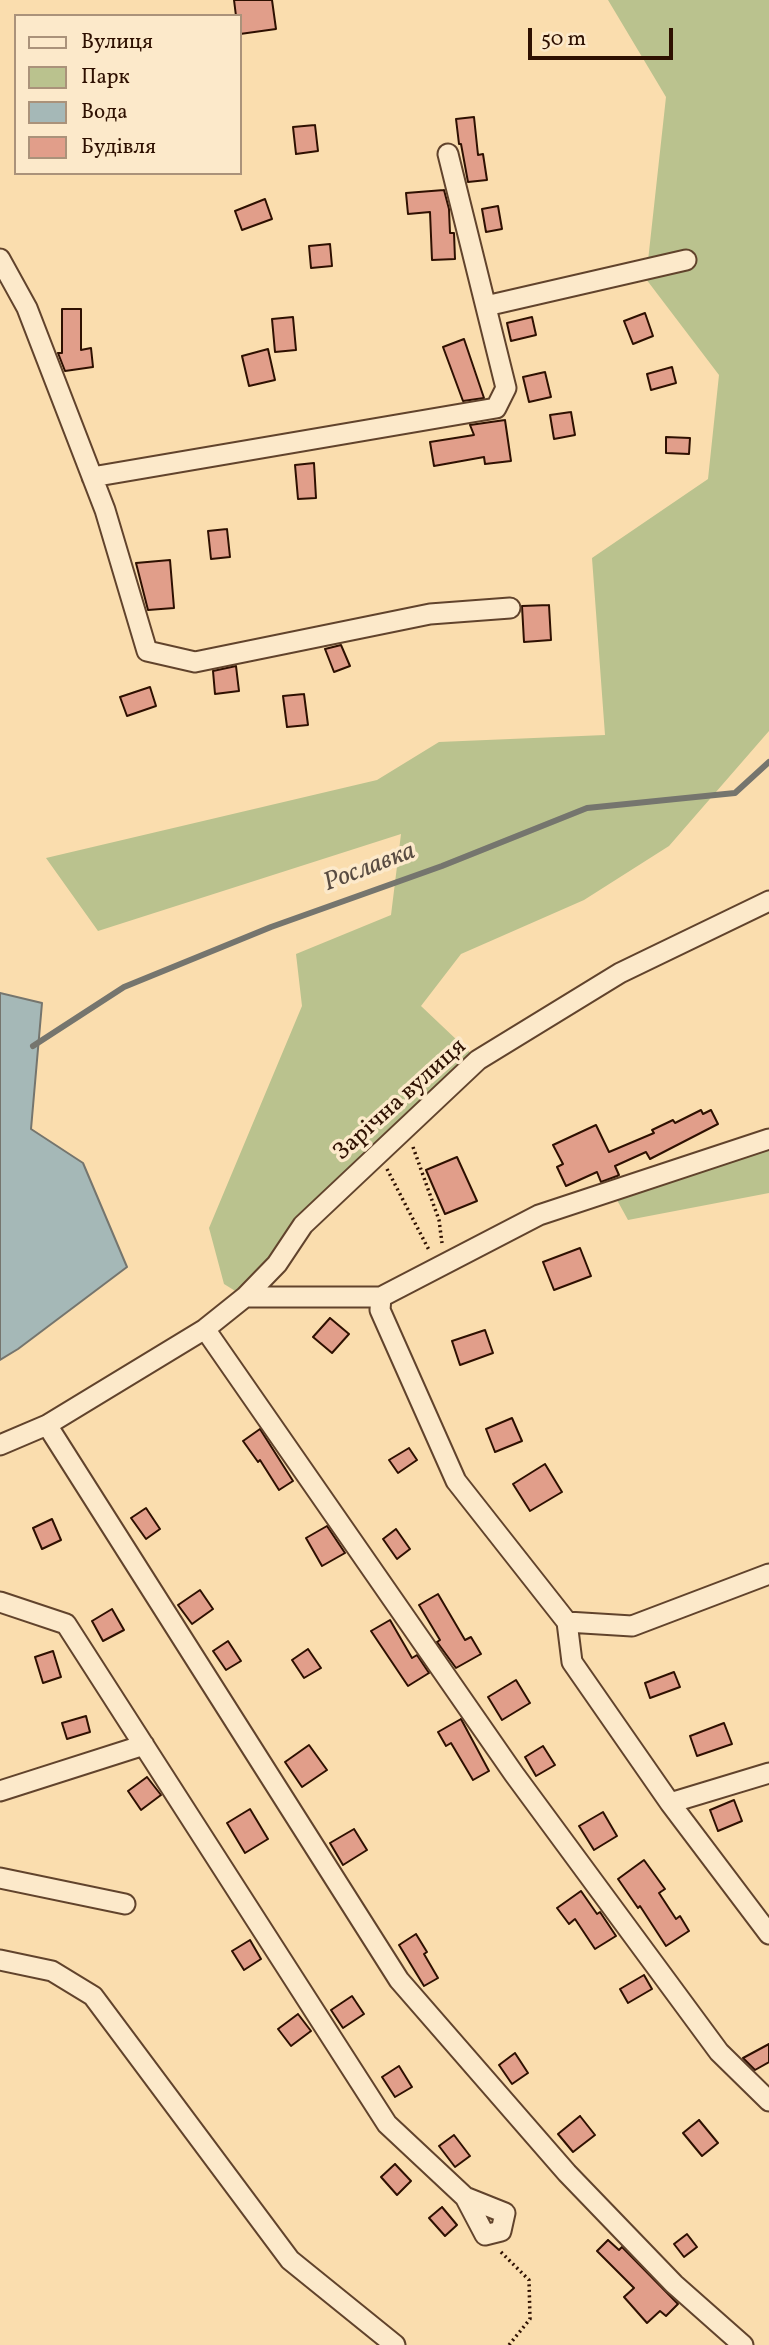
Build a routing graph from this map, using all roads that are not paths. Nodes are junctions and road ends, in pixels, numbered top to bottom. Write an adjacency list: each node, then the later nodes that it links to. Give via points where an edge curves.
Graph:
1 (448, 154): 4 (street)
2 (0, 259): 5 (street, via 27,308)
3 (686, 260): 4 (street)
4 (486, 306): 5 (street, via 506,388 496,408)
5 (92, 477): 6 (street, via 147,651 195,662 430,614)
6 (510, 608)
7 (769, 901): 9 (street, Зарічна вулиця, via 620,973 478,1060 303,1225 277,1264)
8 (769, 1139): 10 (street, via 539,1215)
9 (245, 1297): 10 (street); 11 (street, Зарічна вулиця)
10 (381, 1297): 16 (street, via 380,1310 456,1480)
11 (205, 1329): 12 (street, Зарічна вулиця); 25 (street, via 514,1774 719,2052)
12 (47, 1425): 13 (street, Зарічна вулиця); 28 (street, via 399,1980 567,2174 674,2284)
13 (0, 1445)
14 (769, 1574): 16 (street, via 632,1626)
15 (0, 1602): 17 (street, via 65,1624)
16 (567, 1622): 20 (street, via 572,1662)
17 (144, 1745): 19 (street); 26 (street, via 387,2124)
18 (769, 1773): 20 (street)
19 (0, 1791)
20 (670, 1803): 23 (street)
21 (0, 1878): 22 (street)
22 (125, 1904)
23 (769, 1934)
24 (0, 1960): 27 (street, via 52,1971 93,1996 290,2260)
25 (769, 2101)
26 (465, 2197): 26 (street, via 505,2213 501,2231 485,2235)
27 (395, 2345)
28 (743, 2345)

